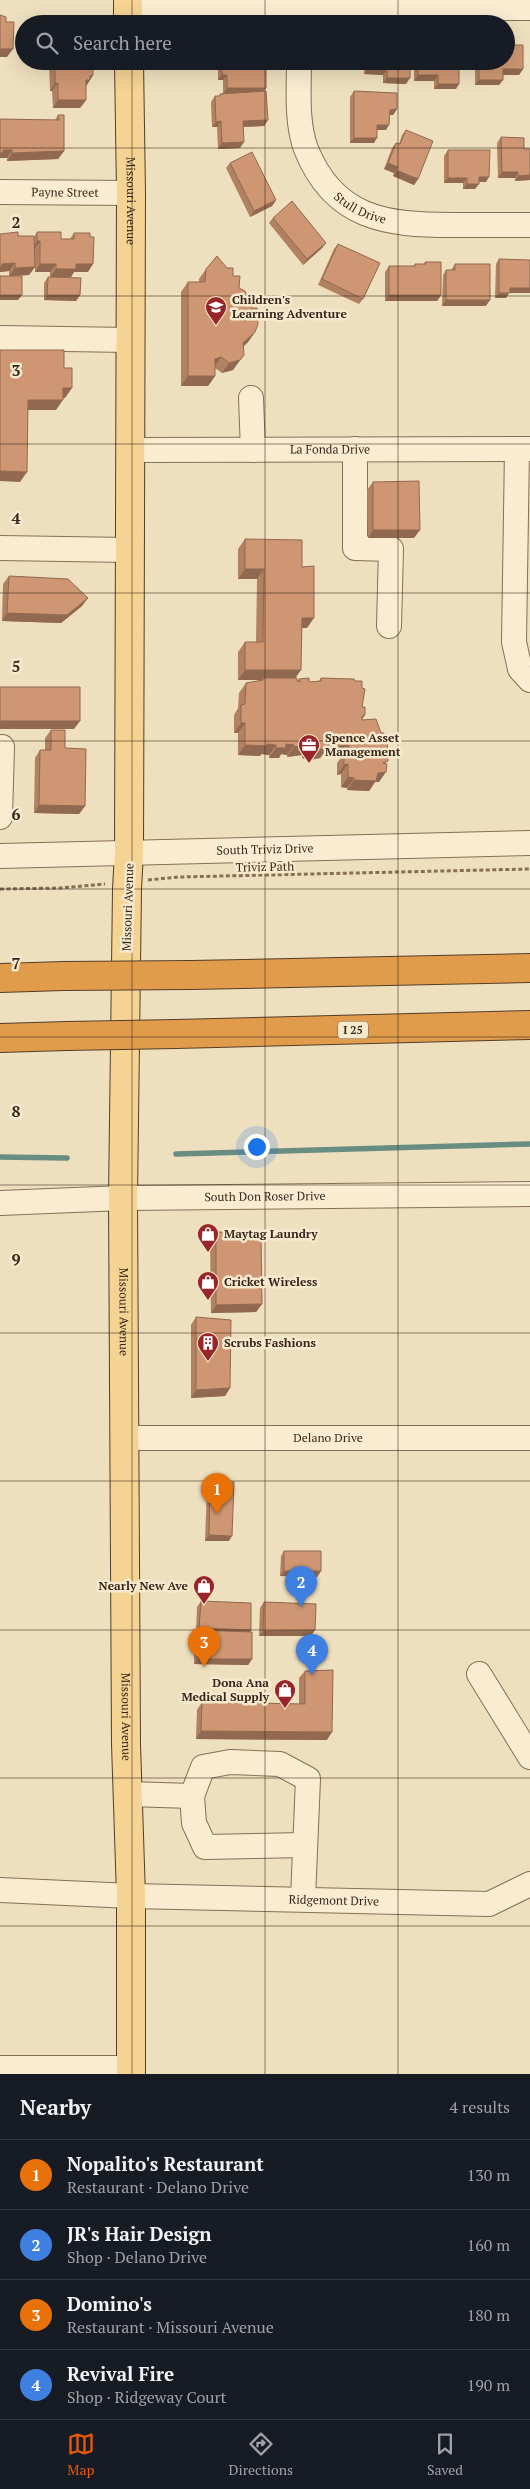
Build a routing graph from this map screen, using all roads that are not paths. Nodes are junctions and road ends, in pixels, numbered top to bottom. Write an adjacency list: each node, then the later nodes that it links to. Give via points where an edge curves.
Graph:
1 (506, 4): 2 (street); 5 (street)
2 (530, 8)
3 (128, 11): 4 (street)
4 (265, 15)
5 (316, 15)
6 (128, 70): 9 (main road, Missouri Avenue)
7 (299, 70): 10 (street, Stull Drive, via 300,112 306,148 325,183 350,207 382,221 410,225)
8 (0, 192): 9 (street, Payne Street)
9 (130, 193): 12 (main road, Missouri Avenue)
10 (530, 225)
11 (0, 338): 12 (street)
12 (130, 340): 16 (main road, Missouri Avenue)
13 (251, 398): 17 (street)
14 (354, 449): 15 (street, La Fonda Drive); 17 (street, La Fonda Drive); 20 (street, via 355,548 391,550)
15 (523, 449): 21 (street, via 514,642 520,668)
16 (129, 450): 17 (street, La Fonda Drive); 19 (main road, Missouri Avenue)
17 (253, 450)
18 (0, 548): 19 (street)
19 (129, 550): 25 (main road, Missouri Avenue)
20 (389, 626)
21 (530, 680)
22 (2, 748): 23 (street)
23 (0, 817)
24 (530, 843): 25 (street, South Triviz Drive)
25 (129, 852): 26 (street, South Triviz Drive); 32 (main road, Missouri Avenue)
26 (0, 856)
27 (530, 968): 28 (highway, bridge)
28 (0, 978)
29 (530, 1025): 30 (highway, I 25, bridge)
30 (0, 1038)
31 (530, 1194): 32 (street, South Don Roser Drive)
32 (123, 1198): 33 (street, South Don Roser Drive); 34 (main road, Missouri Avenue)
33 (0, 1203)
34 (126, 1438): 35 (street, Delano Drive); 40 (main road, Missouri Avenue)
35 (530, 1438)
36 (479, 1674): 37 (street)
37 (530, 1757)
38 (270, 1764): 39 (street, via 257,1769); 39 (street, via 230,1762); 42 (street, via 280,1764 308,1779)
39 (232, 1768): 41 (street, via 204,1767)
40 (128, 1794): 41 (street); 45 (main road, Missouri Avenue)
41 (192, 1796): 42 (street, via 194,1823 204,1847)
42 (305, 1845): 46 (street)
43 (530, 1884): 46 (street, Ridgemont Drive, via 489,1904)
44 (0, 1890): 45 (street, Ridgemont Drive)
45 (132, 1896): 46 (street, Ridgemont Drive); 48 (main road, Missouri Avenue)
46 (303, 1900)
47 (0, 2068): 48 (street)
48 (131, 2071)

